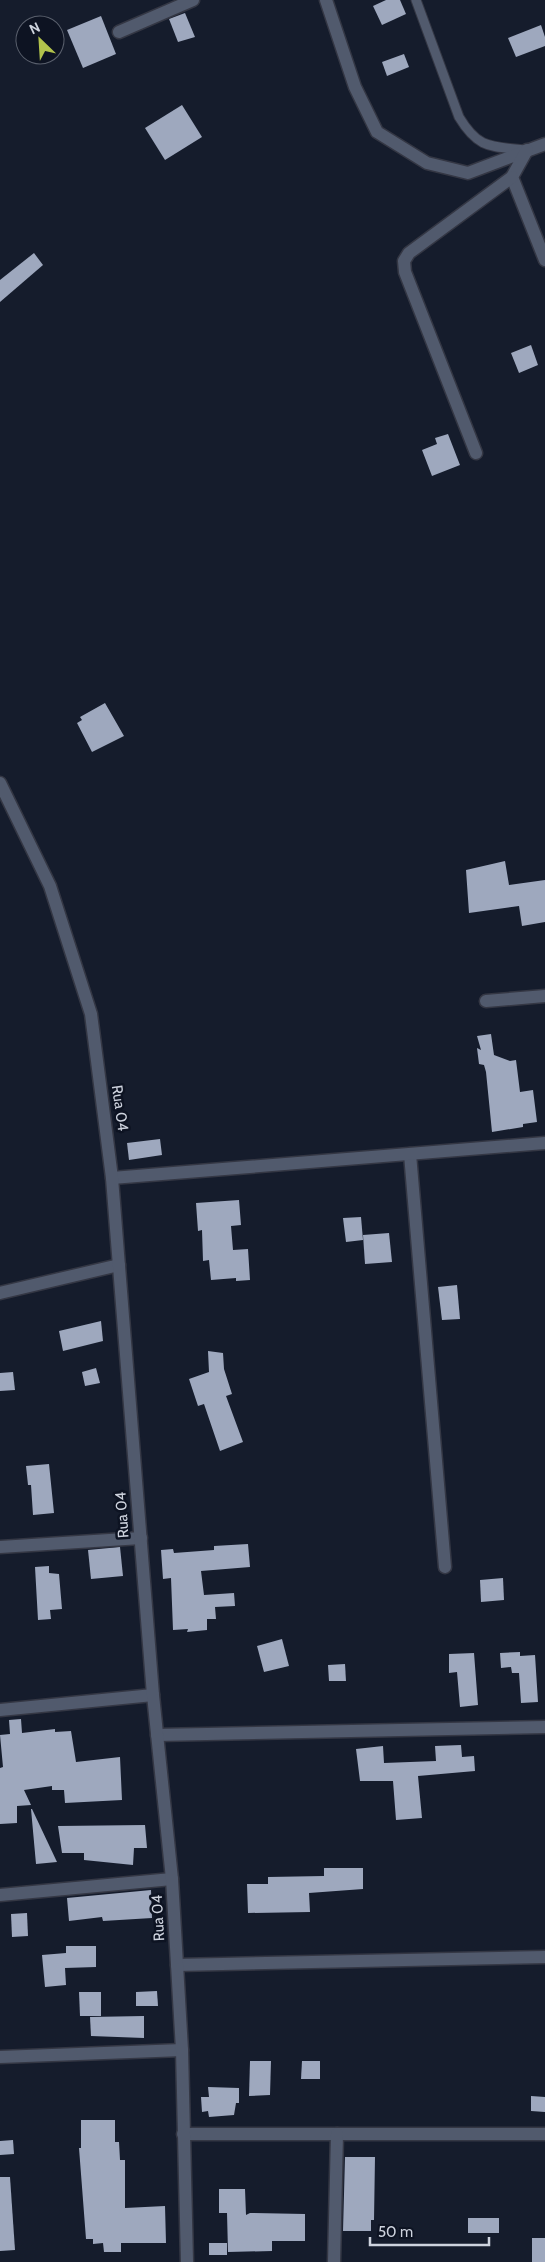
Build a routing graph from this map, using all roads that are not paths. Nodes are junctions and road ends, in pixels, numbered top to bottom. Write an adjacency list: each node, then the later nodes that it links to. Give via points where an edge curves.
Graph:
1 (193, 0): 4 (street)
2 (326, 0): 6 (street, via 356,87 377,132 427,163 468,173)
3 (416, 0): 6 (lane, via 459,117 469,134 484,145)
4 (118, 32)
5 (545, 144): 6 (street)
6 (528, 150): 7 (street)
7 (512, 176): 8 (street); 9 (street, via 409,253 404,261 405,272)
8 (545, 260)
9 (476, 453)
10 (0, 783): 15 (street, Rua 04, via 50,886 91,1014)
11 (545, 996): 12 (street)
12 (486, 1001)
13 (545, 1143): 14 (street)
14 (410, 1154): 15 (street); 20 (street)
15 (112, 1178): 16 (street, Rua 04)
16 (119, 1265): 17 (street); 18 (street, Rua 04)
17 (0, 1293)
18 (140, 1538): 19 (street); 21 (street, Rua 04)
19 (0, 1547)
20 (445, 1568)
21 (153, 1695): 22 (street); 24 (street, Rua 04)
22 (0, 1710)
23 (545, 1727): 24 (street)
24 (157, 1735): 25 (street, Rua 04)
25 (172, 1879): 26 (street); 28 (street, Rua 04)
26 (0, 1895)
27 (545, 1958): 28 (street)
28 (177, 1965): 29 (street, Rua 04)
29 (182, 2050): 30 (street); 31 (street, Rua 04)
30 (0, 2057)
31 (184, 2134): 32 (street); 34 (street, Rua 04)
32 (337, 2134): 33 (street); 35 (street)
33 (545, 2134)
34 (187, 2262)
35 (334, 2262)

